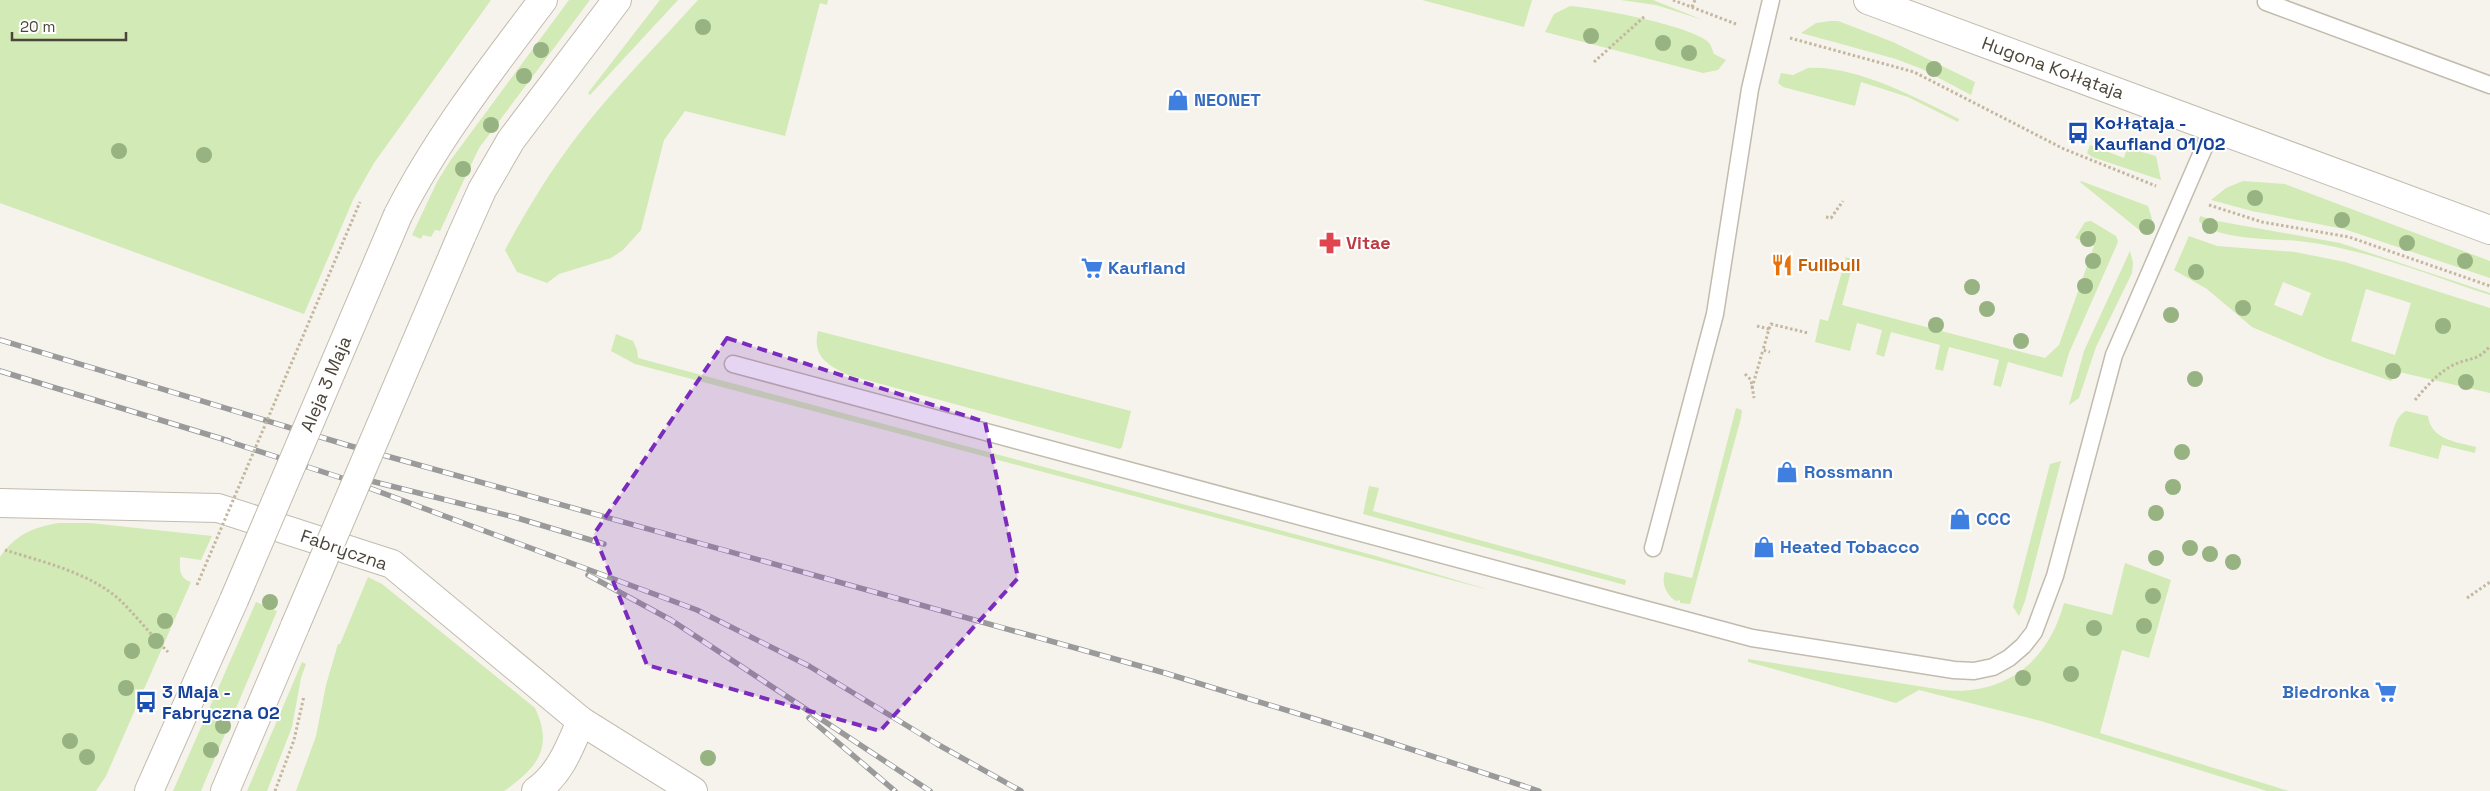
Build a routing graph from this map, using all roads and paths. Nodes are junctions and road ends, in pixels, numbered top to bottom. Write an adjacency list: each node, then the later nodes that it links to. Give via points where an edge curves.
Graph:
1 (543, 0): 42 (street, Aleja 3 Maja, bridge, via 461,109 398,215)
2 (617, 0): 43 (street, bridge, via 512,140 482,190)
3 (1674, 0): 8 (path)
4 (1695, 0): 8 (path)
5 (1771, 0): 34 (lane, via 1750,89 1714,314)
6 (1868, 0): 14 (street, Hugona Kołłątaja)
7 (2266, 2): 13 (lane)
8 (1692, 7): 10 (path)
9 (1645, 16): 12 (path)
10 (1736, 24)
11 (1795, 39): 15 (path, via 1914,72 2064,148)
12 (1594, 62)
13 (2490, 85)
14 (2213, 127): 20 (street, Hugona Kołłątaja); 28 (lane, via 2114,355 2055,576 2034,632 2009,658 1993,667 1974,671 1752,638)
15 (2162, 189)
16 (1843, 201): 19 (path, via 1831,218)
17 (360, 202): 37 (path, bridge)
18 (2212, 206): 21 (path, via 2262,222 2349,237)
19 (1826, 217)
20 (2490, 230)
21 (2490, 286)
22 (1757, 326): 23 (path)
23 (1769, 329): 24 (path, via 1771,324); 26 (path)
24 (1808, 333)
25 (2490, 346): 32 (path, via 2472,360 2454,365 2435,378)
26 (1763, 350): 27 (path); 30 (path)
27 (1770, 352)
28 (733, 364)
29 (1745, 374): 30 (path, via 1751,380)
30 (1752, 388): 31 (path)
31 (1754, 398)
32 (2415, 400)
33 (0, 503): 41 (street, Fabryczna, via 218,508 392,564)
34 (1653, 548)
35 (5, 550): 39 (path, via 58,567 101,587 120,600)
36 (2490, 582): 38 (path)
37 (197, 585)
38 (2468, 598)
39 (168, 652)
40 (306, 687): 44 (path, via 294,740)
41 (581, 721): 45 (street, via 559,768); 46 (street, Fabryczna)
42 (149, 791)
43 (226, 791)
44 (274, 791)
45 (536, 791)
46 (693, 791)

